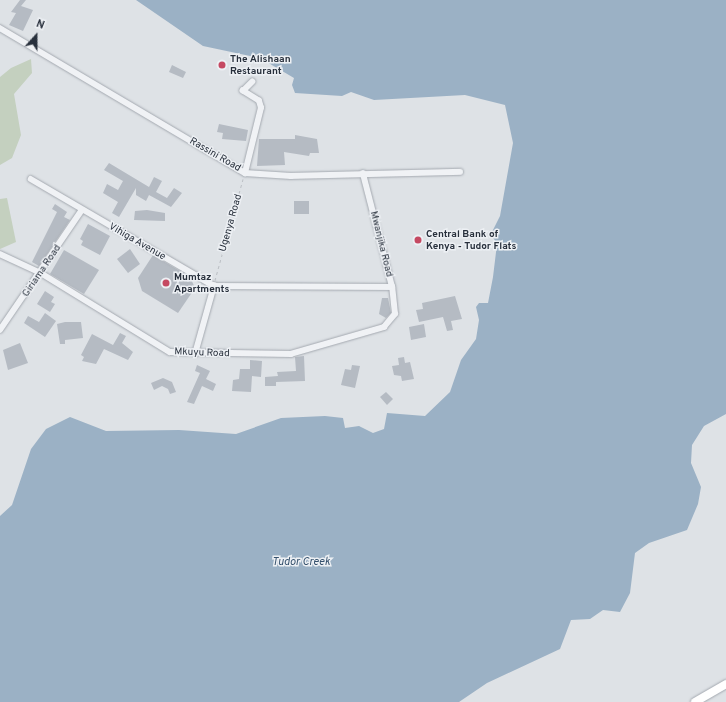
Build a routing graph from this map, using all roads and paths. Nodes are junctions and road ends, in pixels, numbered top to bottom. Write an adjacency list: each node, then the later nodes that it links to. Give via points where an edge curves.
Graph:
1 (0, 28): 4 (street, Rassini Road)
2 (252, 82): 4 (street, via 242,91 259,101 262,108)
3 (460, 172): 5 (street, Rassini Road)
4 (245, 173): 5 (street, Rassini Road, via 291,176); 10 (path, Ugenya Road)
5 (363, 174): 11 (street, Mwanjika Road)
6 (31, 178): 7 (street, Vihiga Avenue)
7 (82, 210): 9 (street, Giriama Road); 10 (street, Vihiga Avenue)
8 (2, 254): 9 (street, Mkuyu Road)
9 (41, 273): 13 (street, Giriama Road); 14 (street, Mkuyu Road, via 170,352)
10 (214, 286): 11 (street, Vihiga Avenue); 14 (street)
11 (392, 287): 12 (street, Mwanjika Road)
12 (395, 314): 14 (street, Mkuyu Road, via 384,327 291,354)
13 (0, 330)
14 (195, 354)
15 (726, 684): 16 (main road)
16 (695, 702)

